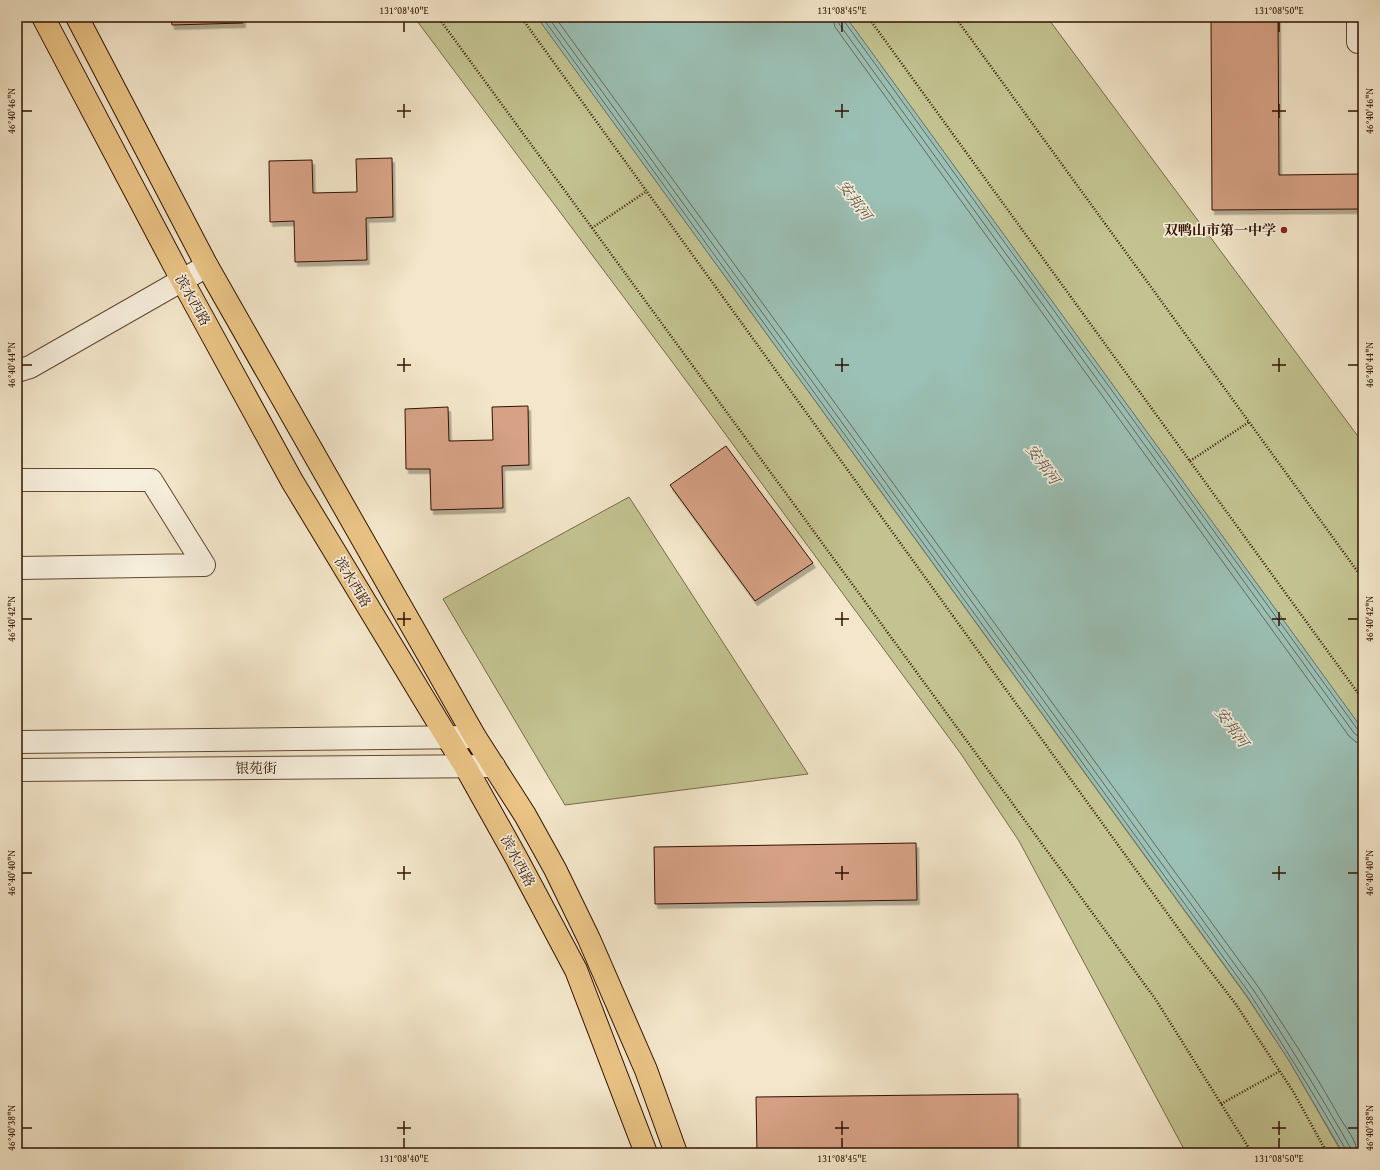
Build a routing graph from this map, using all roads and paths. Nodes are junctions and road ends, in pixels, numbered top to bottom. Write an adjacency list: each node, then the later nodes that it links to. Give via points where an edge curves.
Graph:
1 (43, 17): 12 (main road, 滨水西路)
2 (77, 17): 11 (main road, 滨水西路)
3 (438, 17): 10 (path)
4 (521, 17): 9 (path)
5 (868, 17): 15 (path)
6 (955, 17): 14 (path)
7 (1358, 17): 8 (street, via 1358,42)
8 (1363, 42)
9 (647, 191): 10 (path); 26 (path, via 1188,942 1236,1003)
10 (592, 228): 27 (path, via 1156,1000)
11 (207, 266): 12 (street); 21 (main road, 滨水西路)
12 (182, 280): 13 (street, via 30,367); 20 (main road, 滨水西路, via 292,481)
13 (17, 371)
14 (1249, 422): 15 (path); 18 (path)
15 (1190, 461): 19 (path)
16 (17, 480): 17 (street, via 151,480 204,565 19,568)
17 (17, 566)
18 (1363, 579)
19 (1363, 700)
20 (447, 737): 21 (street, 银苑街); 22 (street, 银苑街); 23 (main road, 滨水西路)
21 (475, 737): 24 (main road, 滨水西路)
22 (17, 742)
23 (466, 766): 24 (street, 银苑街); 25 (street, 银苑街); 28 (main road, 滨水西路, via 576,970)
24 (494, 766): 29 (main road, 滨水西路, via 555,869 589,939 646,1070)
25 (17, 770)
26 (1280, 1071): 27 (path); 31 (path)
27 (1221, 1104): 30 (path)
28 (646, 1153)
29 (676, 1153)
30 (1252, 1153)
31 (1327, 1153)

